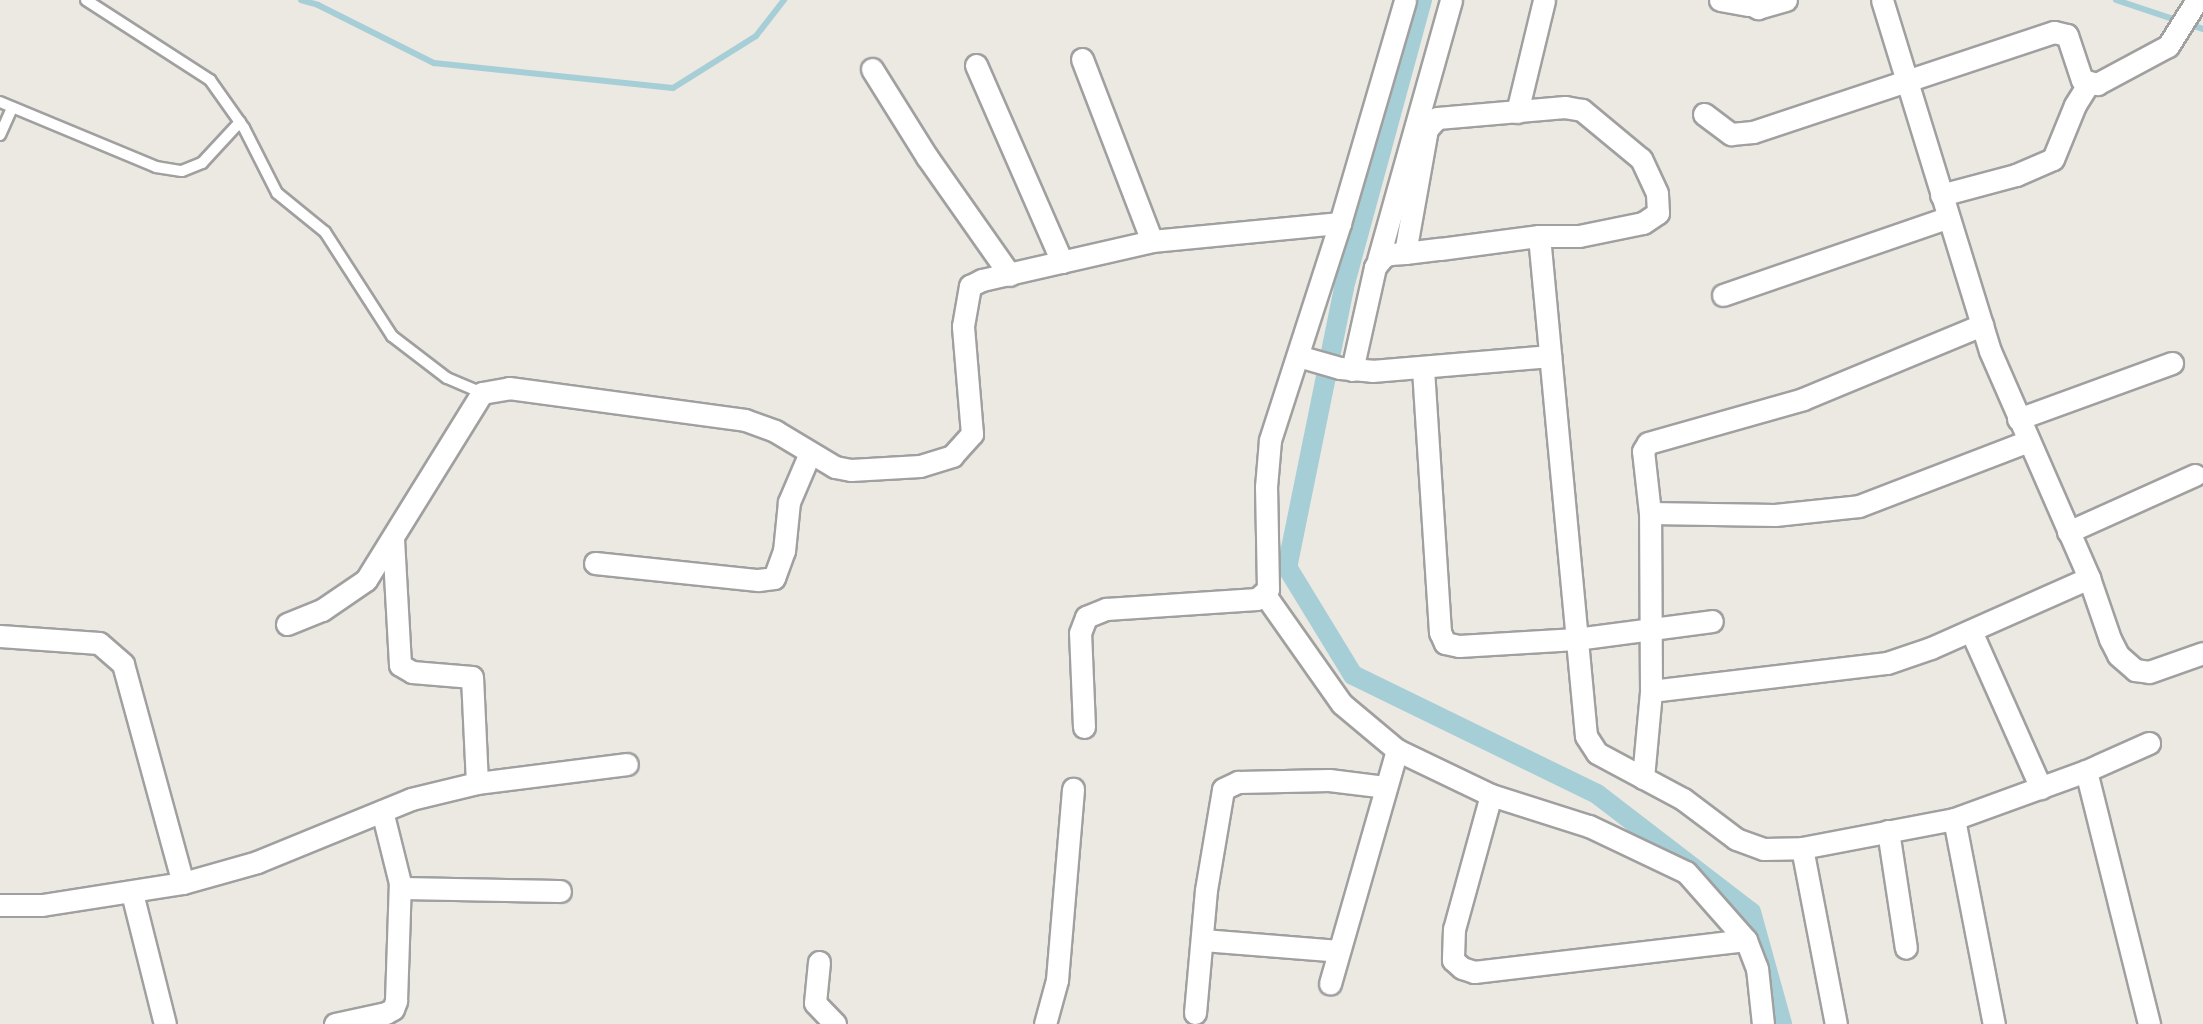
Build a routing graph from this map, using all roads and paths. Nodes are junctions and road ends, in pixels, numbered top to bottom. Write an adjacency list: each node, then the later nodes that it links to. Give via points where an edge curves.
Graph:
1 (86, 0): 19 (lane, via 194,66 210,80)
2 (1405, 0): 23 (street)
3 (1451, 0): 27 (street)
4 (1544, 0): 17 (street)
5 (1720, 0): 9 (street)
6 (1786, 0): 9 (street, via 1769,7)
7 (1882, 0): 14 (street)
8 (2197, 0): 13 (street, via 2180,33 2148,59 2105,81)
9 (1745, 2)
10 (1082, 59): 25 (street)
11 (976, 65): 28 (street)
12 (872, 69): 29 (street, via 927,157)
13 (2089, 83): 14 (street, via 2082,80 2067,35 2054,32); 21 (street, via 2075,105 2053,159 2016,175)
14 (1908, 84): 18 (street, via 1867,93 1753,132 1731,134); 21 (street)
15 (0, 102): 16 (lane)
16 (12, 108): 19 (lane, via 156,167 182,171 202,163); 20 (lane)
17 (1517, 112): 24 (street, via 1565,107 1582,110 1641,159 1657,193 1658,213 1643,223 1579,236); 26 (street, via 1431,121)
18 (1704, 114)
19 (240, 122): 37 (lane, via 277,193 325,232 392,336 447,378)
20 (0, 135)
21 (1941, 195): 22 (street)
22 (1947, 218): 30 (street); 31 (street)
23 (1340, 223): 25 (street); 33 (street)
24 (1539, 236): 26 (street); 32 (street)
25 (1152, 241): 28 (street)
26 (1405, 254): 27 (street)
27 (1378, 260): 35 (street)
28 (1062, 262): 29 (street)
29 (1010, 274): 40 (street, via 982,280 966,294 963,326 974,425 963,448 952,456 920,466 851,470 825,465)
30 (1723, 295)
31 (1982, 325): 38 (street); 42 (street, via 1803,399 1648,442 1643,451)
32 (1550, 356): 36 (street); 53 (street)
33 (1305, 358): 35 (street); 47 (street, via 1270,440 1266,487 1269,582)
34 (2172, 363): 38 (street)
35 (1346, 369): 36 (street)
36 (1423, 369): 53 (street, via 1440,632 1445,643 1459,646)
37 (482, 393): 40 (street, via 509,388 745,420 775,431); 44 (street)
38 (2018, 419): 39 (street)
39 (2028, 441): 42 (street, via 1859,506 1775,515); 43 (street)
40 (809, 455): 45 (street, via 789,502 784,551 774,578 758,580)
41 (2195, 475): 43 (street)
42 (1650, 513): 50 (street)
43 (2068, 532): 46 (street)
44 (393, 539): 49 (street, via 356,589 322,610); 62 (street, via 400,665 412,672 472,677)
45 (595, 563)
46 (2089, 578): 51 (street); 54 (street, via 2110,639 2126,665 2149,672)
47 (1265, 595): 56 (street, via 1228,603 1106,609 1086,617 1080,633); 58 (street, via 1342,704)
48 (1712, 621): 50 (street)
49 (287, 624)
50 (1648, 630): 53 (street); 55 (street)
51 (1971, 631): 55 (street, via 1909,656 1855,669); 64 (street)
52 (0, 636): 71 (street, via 90,641 113,652 123,664)
53 (1576, 639): 61 (street, via 1590,746)
54 (2203, 652)
55 (1652, 691): 61 (street)
56 (1084, 727)
57 (2148, 743): 60 (street)
58 (1397, 750): 63 (street); 66 (street)
59 (627, 764): 62 (street)
60 (2086, 771): 64 (street); 90 (street)
61 (1644, 778): 70 (street, via 1683,799 1750,846)
62 (477, 783): 67 (street)
63 (1385, 787): 76 (street, via 1329,780 1238,782 1223,789 1206,890); 79 (street)
64 (2041, 788): 68 (street)
65 (1073, 789): 86 (street, via 1057,980)
66 (1491, 795): 77 (street, via 1589,826 1656,855 1703,887); 77 (street, via 1454,928 1453,960 1462,968 1474,972)
67 (382, 811): 71 (street, via 257,862); 72 (street)
68 (1954, 819): 69 (street); 89 (street)
69 (1888, 831): 70 (street); 78 (street)
70 (1802, 848): 88 (street)
71 (183, 883): 74 (street)
72 (400, 888): 73 (street); 84 (street, via 400,972 393,1009)
73 (560, 891)
74 (132, 893): 75 (street, via 42,905); 83 (street)
75 (0, 905)
76 (1203, 940): 79 (street); 82 (street)
77 (1746, 940): 87 (street, via 1757,968)
78 (1906, 948)
79 (1339, 951): 81 (street)
80 (819, 962): 85 (street, via 815,1003)
81 (1329, 984)
82 (1195, 1013)
83 (165, 1024)
84 (334, 1024)
85 (835, 1024)
86 (1045, 1024)
87 (1763, 1024)
88 (1836, 1024)
89 (1994, 1024)
90 (2149, 1024)

